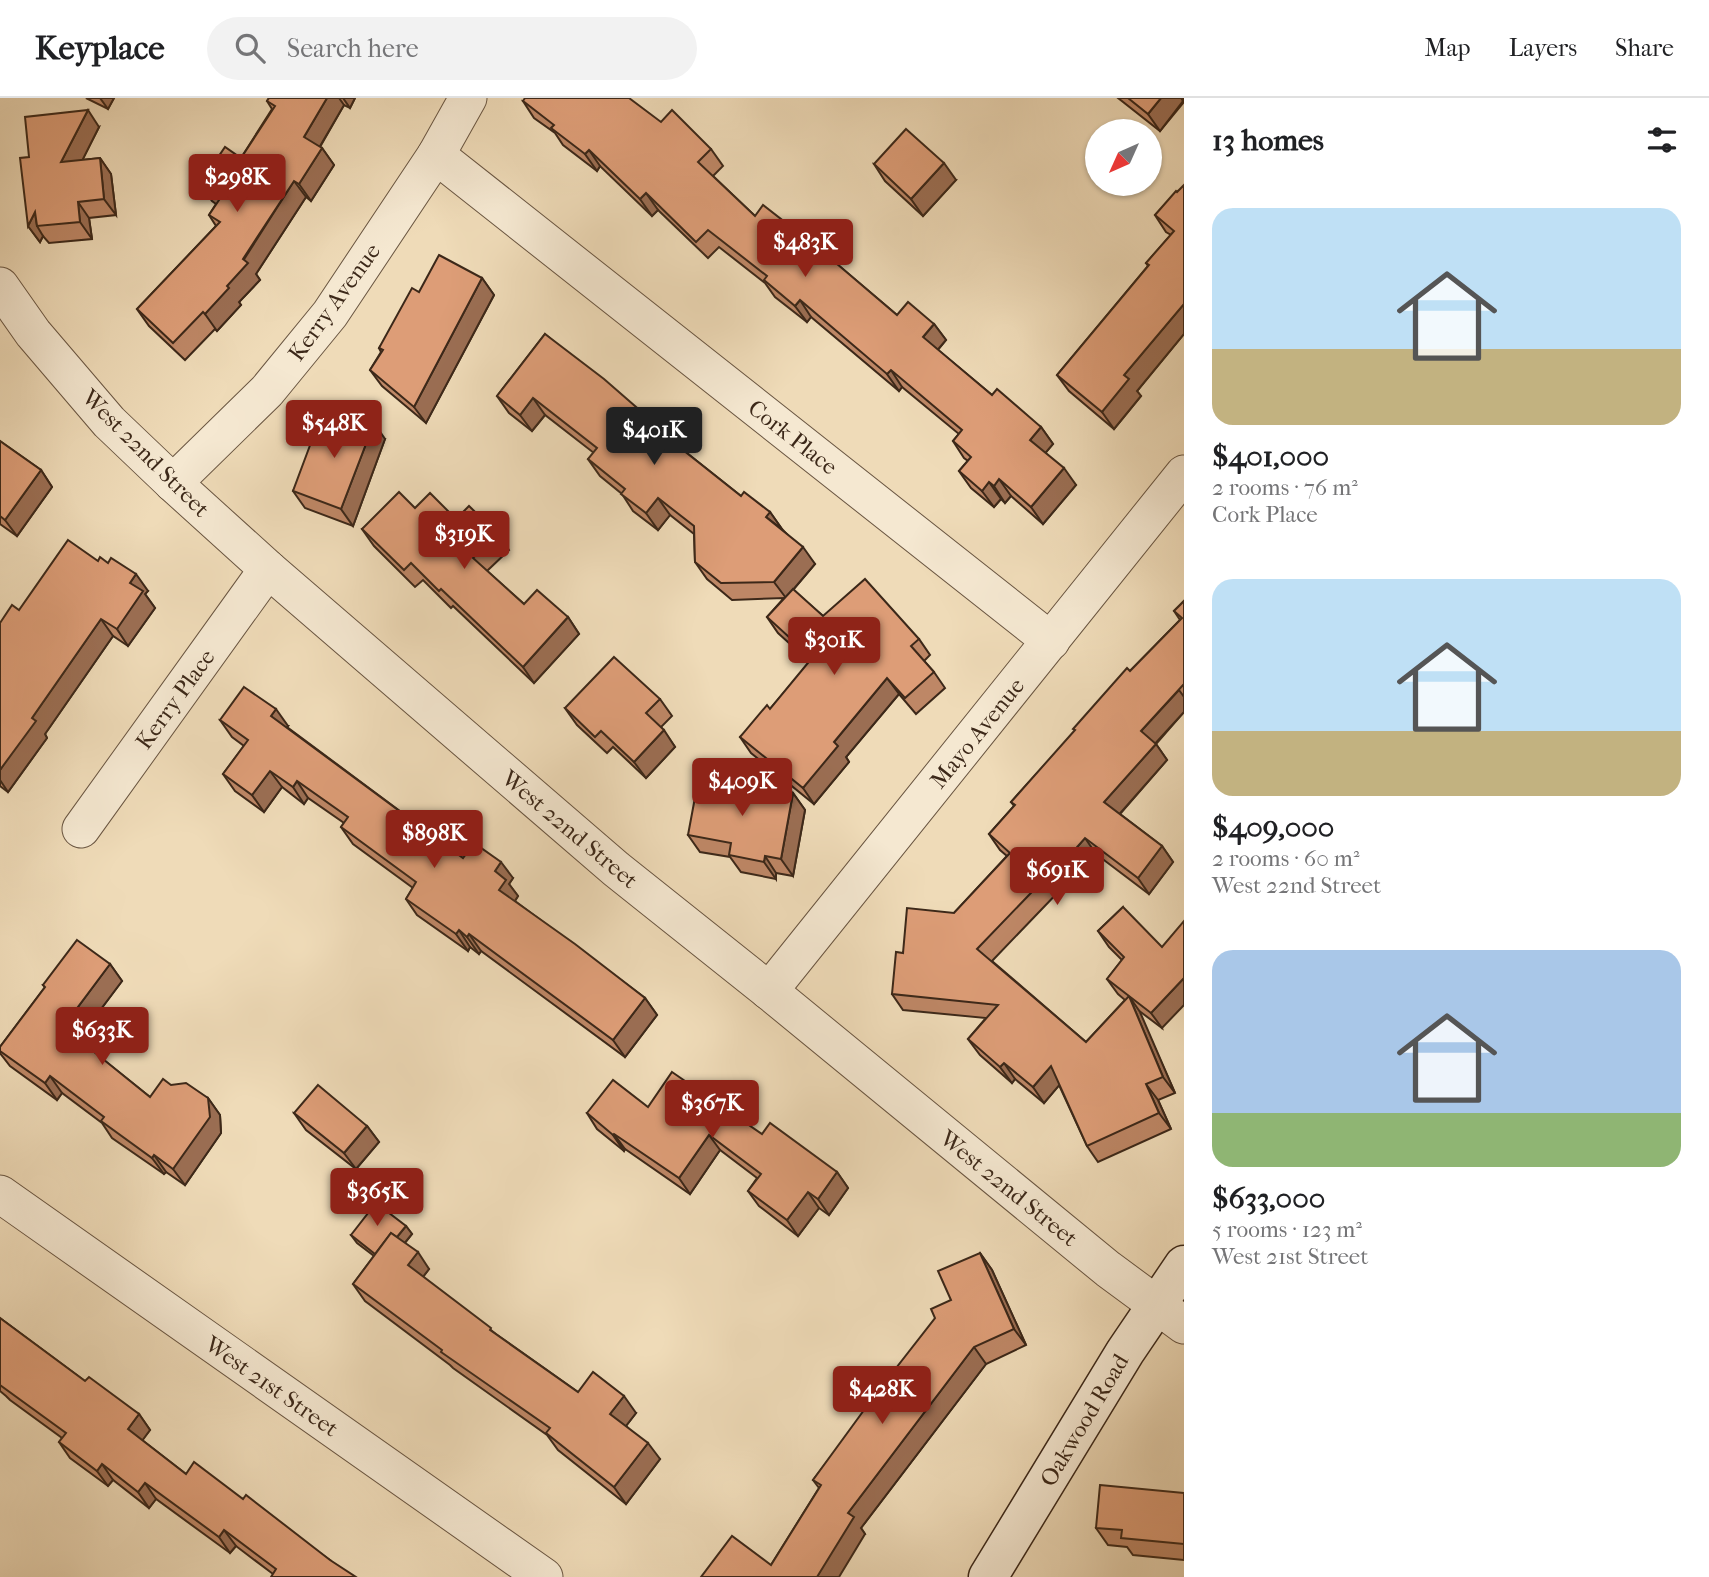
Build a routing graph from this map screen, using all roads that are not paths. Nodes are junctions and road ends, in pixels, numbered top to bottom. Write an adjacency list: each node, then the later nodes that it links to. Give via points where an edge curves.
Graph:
1 (468, 98): 2 (street, Kerry Avenue)
2 (436, 155): 5 (street, Kerry Avenue, via 330,314 267,391); 7 (street, Cork Place)
3 (0, 286): 5 (street, West 22nd Street, via 33,333 109,422)
4 (1184, 474): 7 (street, Mayo Avenue)
5 (173, 483): 6 (street, West 22nd Street)
6 (268, 569): 8 (street, Kerry Place); 9 (street, West 22nd Street, via 616,869)
7 (1051, 641): 9 (street, Mayo Avenue)
8 (81, 829)
9 (769, 991): 12 (street, West 22nd Street)
10 (0, 1194): 13 (street, West 21st Street)
11 (1184, 1265): 12 (main road, Oakwood Road)
12 (1170, 1315): 14 (main road, Oakwood Road, via 1125,1352)
13 (544, 1577)
14 (988, 1577)

